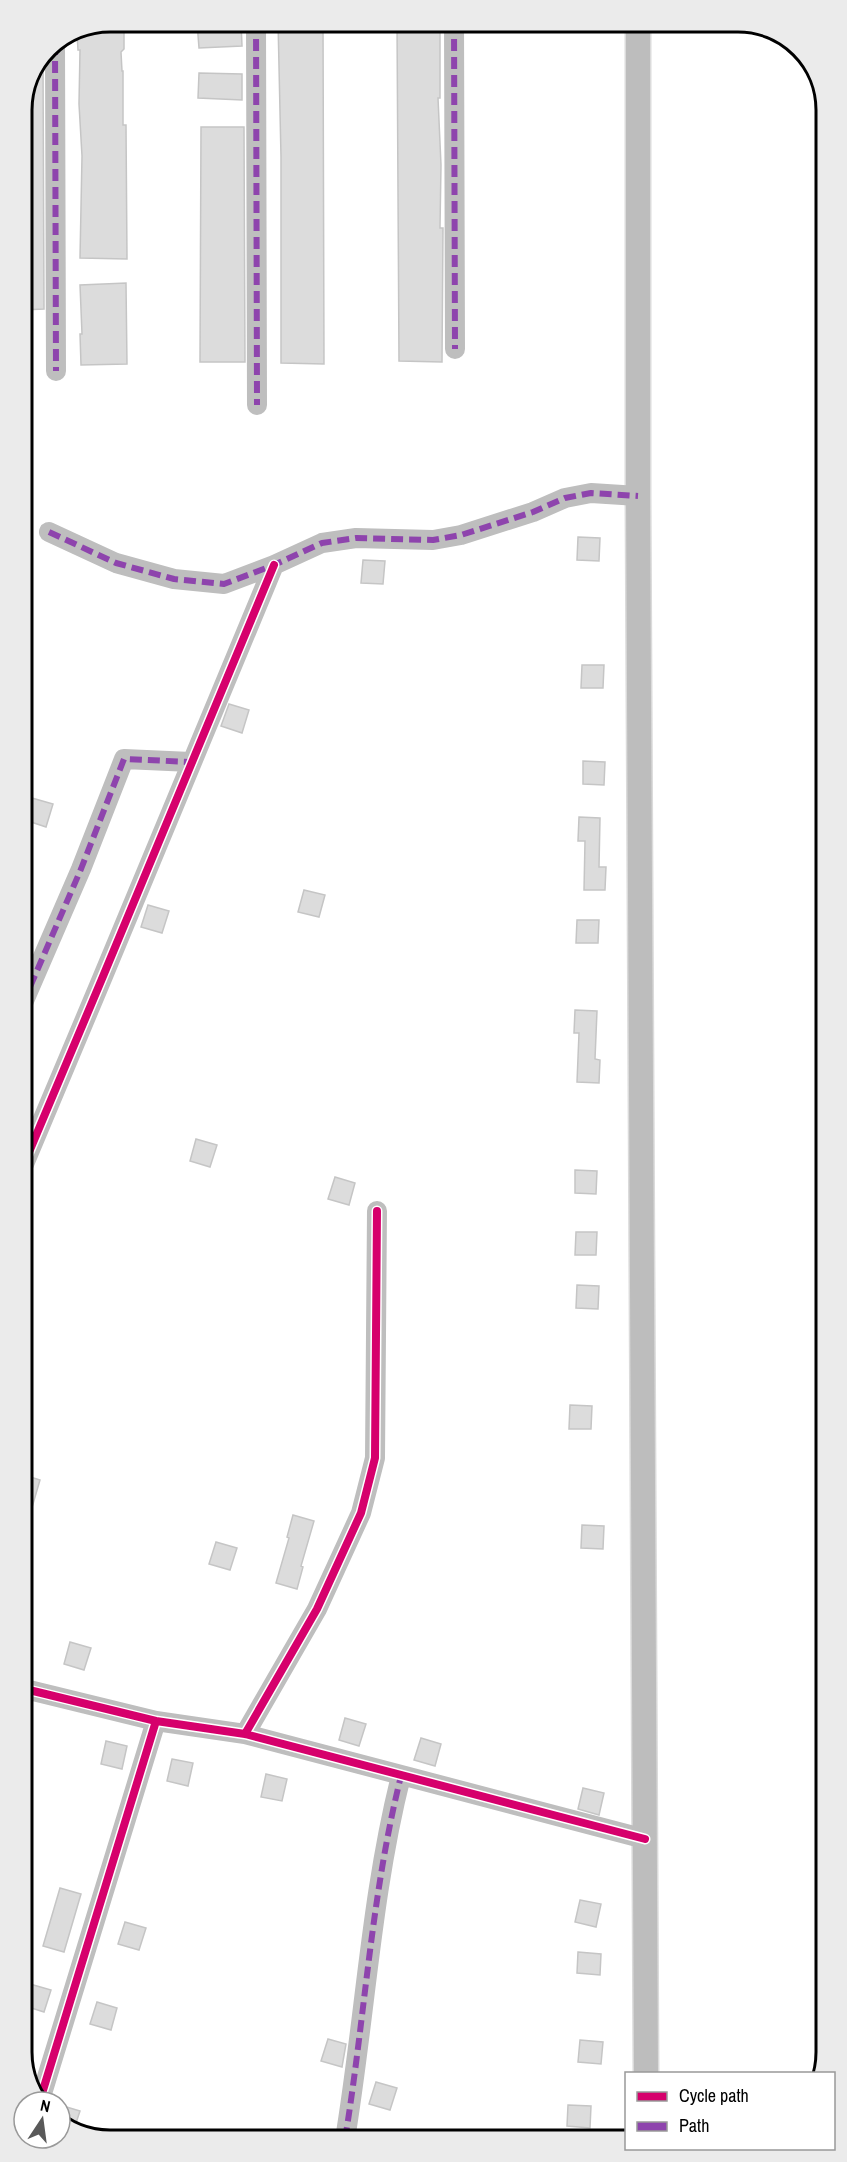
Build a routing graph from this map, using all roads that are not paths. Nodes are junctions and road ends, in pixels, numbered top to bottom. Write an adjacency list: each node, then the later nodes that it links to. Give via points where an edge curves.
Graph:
1 (256, 32): 7 (street)
2 (454, 32): 5 (street)
3 (638, 32): 8 (main road)
4 (55, 54): 6 (street)
5 (455, 349)
6 (56, 371)
7 (257, 405)
8 (638, 496): 10 (street, via 591,493 565,498 533,512 433,540 356,538 322,543); 19 (main road)
9 (49, 532): 10 (street, via 116,562 174,579 224,584)
10 (274, 565): 11 (street)
11 (191, 762): 12 (street, via 124,759); 13 (street)
12 (32, 982)
13 (32, 1145)
14 (377, 1211): 17 (street, via 375,1458 361,1513 317,1609)
15 (32, 1691): 16 (street)
16 (156, 1721): 17 (street); 21 (street)
17 (245, 1734): 18 (street)
18 (401, 1776): 19 (street); 22 (street, via 388,1826)
19 (645, 1839): 20 (main road)
20 (646, 2072)
21 (43, 2090)
22 (346, 2130)

